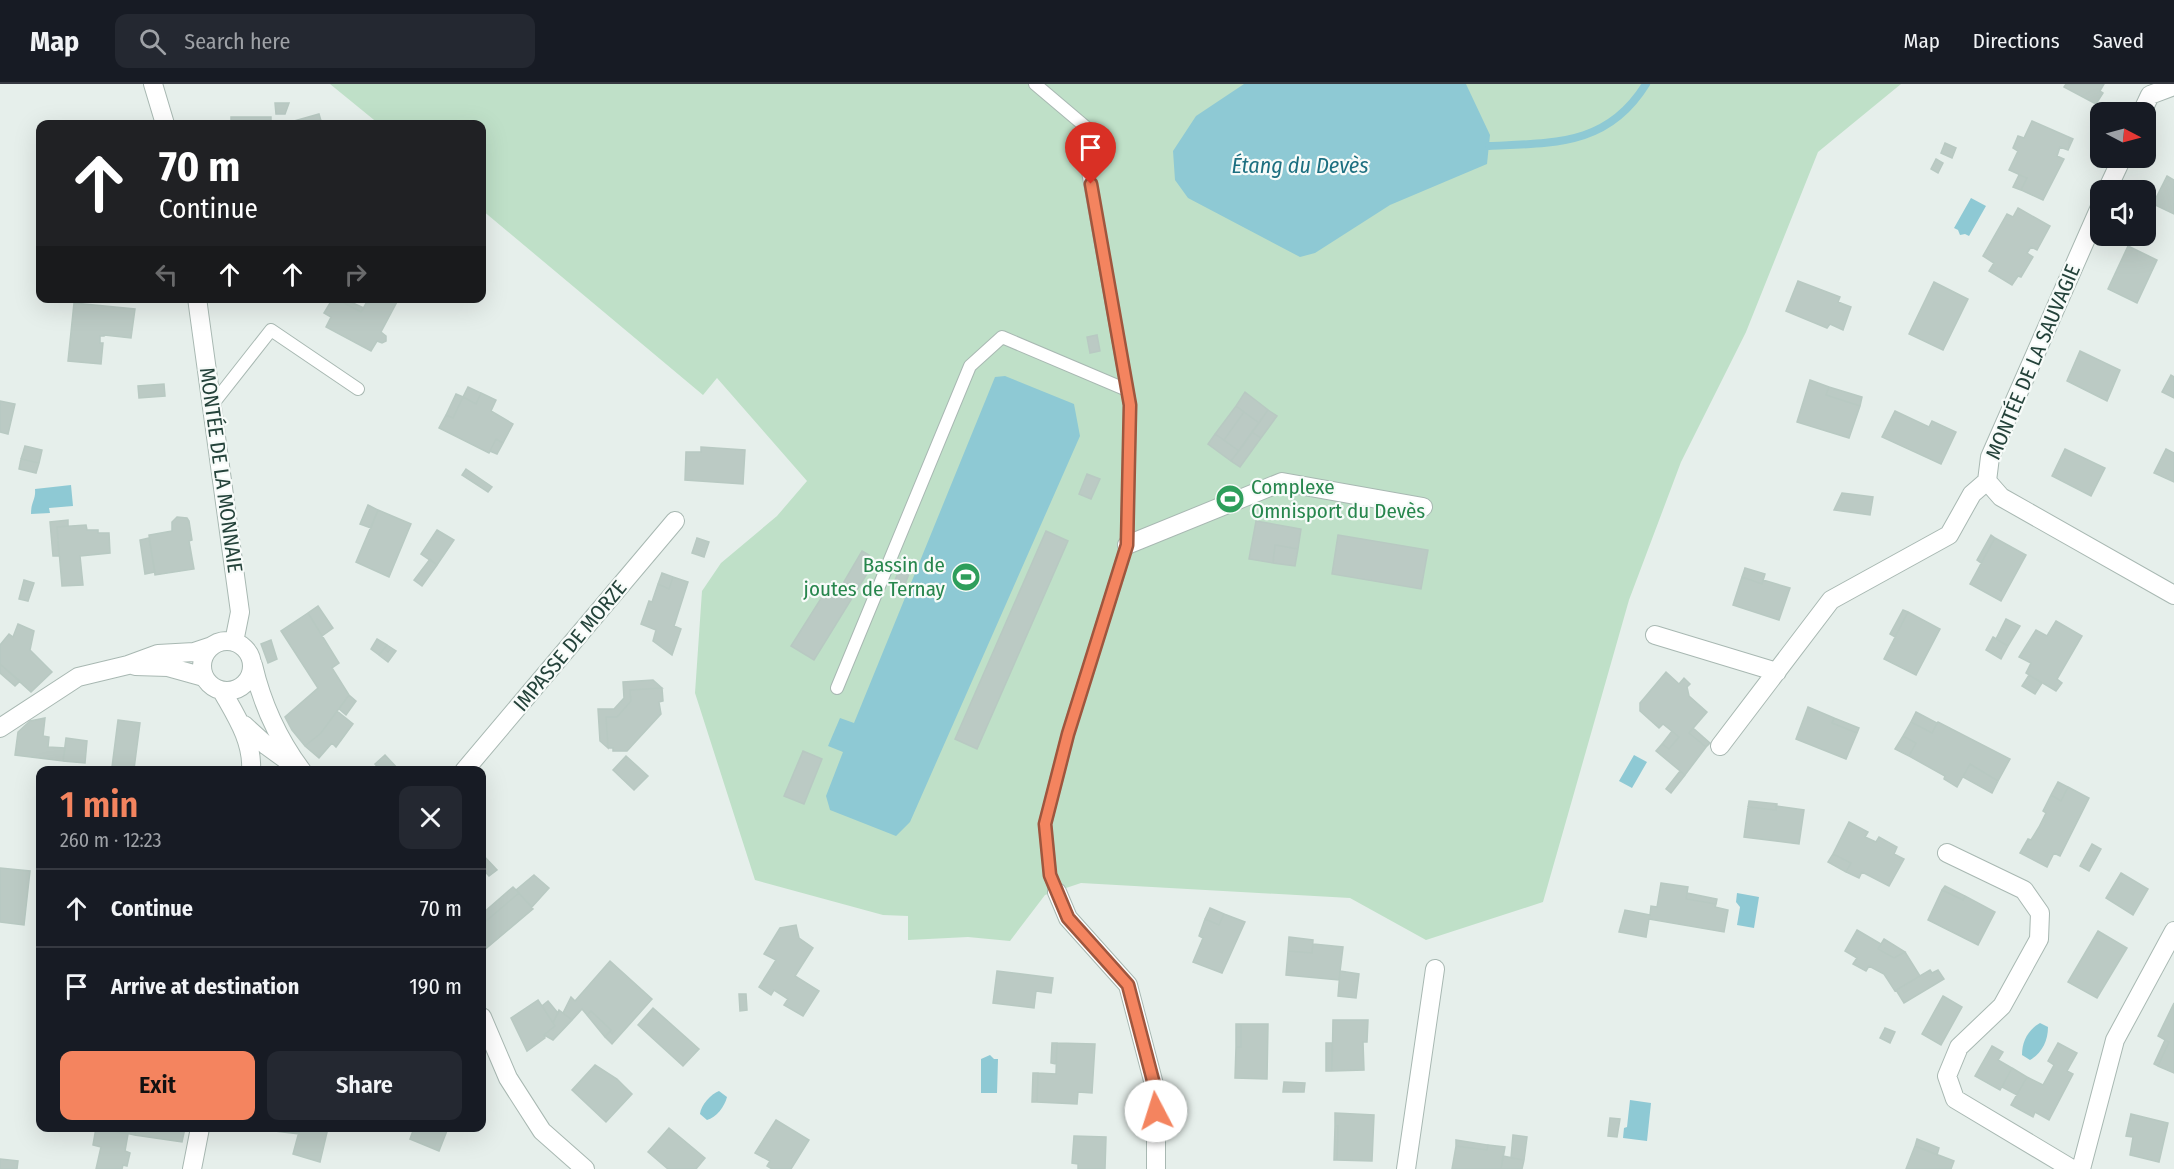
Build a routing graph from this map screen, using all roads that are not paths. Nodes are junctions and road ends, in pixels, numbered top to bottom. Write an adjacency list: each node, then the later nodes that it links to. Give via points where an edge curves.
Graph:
1 (153, 84): 5 (street)
2 (1035, 84): 9 (lane, via 1087,128 1087,166)
3 (2174, 87): 4 (street, via 2150,95)
4 (2147, 102)
5 (164, 120)
6 (2090, 230): 11 (street, MONTÉE DE LA SAUVAGIE, via 1990,458)
7 (198, 303): 10 (street, MONTÉE DE LA MONNAIE)
8 (358, 389): 10 (lane, via 271,330)
9 (1127, 390): 14 (lane); 23 (lane, via 1002,338 970,366)
10 (212, 405): 17 (street, MONTÉE DE LA MONNAIE, via 240,612)
11 (1987, 481): 15 (street, MONTÉE DE LA SAUVAGIE, via 2001,497); 21 (street, via 1972,494 1949,535 1831,600)
12 (1423, 507): 14 (street, via 1281,482)
13 (675, 521): 32 (street, IMPASSE DE MORZE)
14 (1127, 545): 34 (lane, via 1068,734 1045,824 1050,875)
15 (2174, 595)
16 (1655, 634): 21 (street)
17 (234, 642): 18 (street, via 226,640); 19 (street, via 247,650)
18 (212, 646): 20 (street, via 194,652 158,654); 22 (street, via 203,657)
19 (253, 664): 24 (street, via 244,685); 28 (street)
20 (128, 665): 22 (street, via 168,667); 26 (street, via 78,677)
21 (1777, 672): 27 (street)
22 (204, 677): 24 (street)
23 (837, 688)
24 (222, 691): 25 (street)
25 (239, 721): 28 (street); 29 (street, via 248,740)
26 (0, 728)
27 (1720, 746)
28 (280, 747): 30 (street); 31 (street)
29 (252, 766)
30 (265, 766)
31 (297, 766)
32 (468, 766)
33 (1947, 853): 43 (street, via 2024,890 2040,913 2039,939 2002,1006 1959,1047 1947,1076 1955,1099)
34 (1057, 892): 41 (street, via 1068,918 1128,985 1156,1092)
35 (2174, 930): 44 (street, via 2115,1040)
36 (1435, 969): 42 (street)
37 (486, 1026): 40 (street, via 508,1077 542,1131)
38 (199, 1132): 39 (street)
39 (192, 1169)
40 (585, 1169)
41 (1156, 1169)
42 (1406, 1169)
43 (2072, 1169)
44 (2081, 1169)

